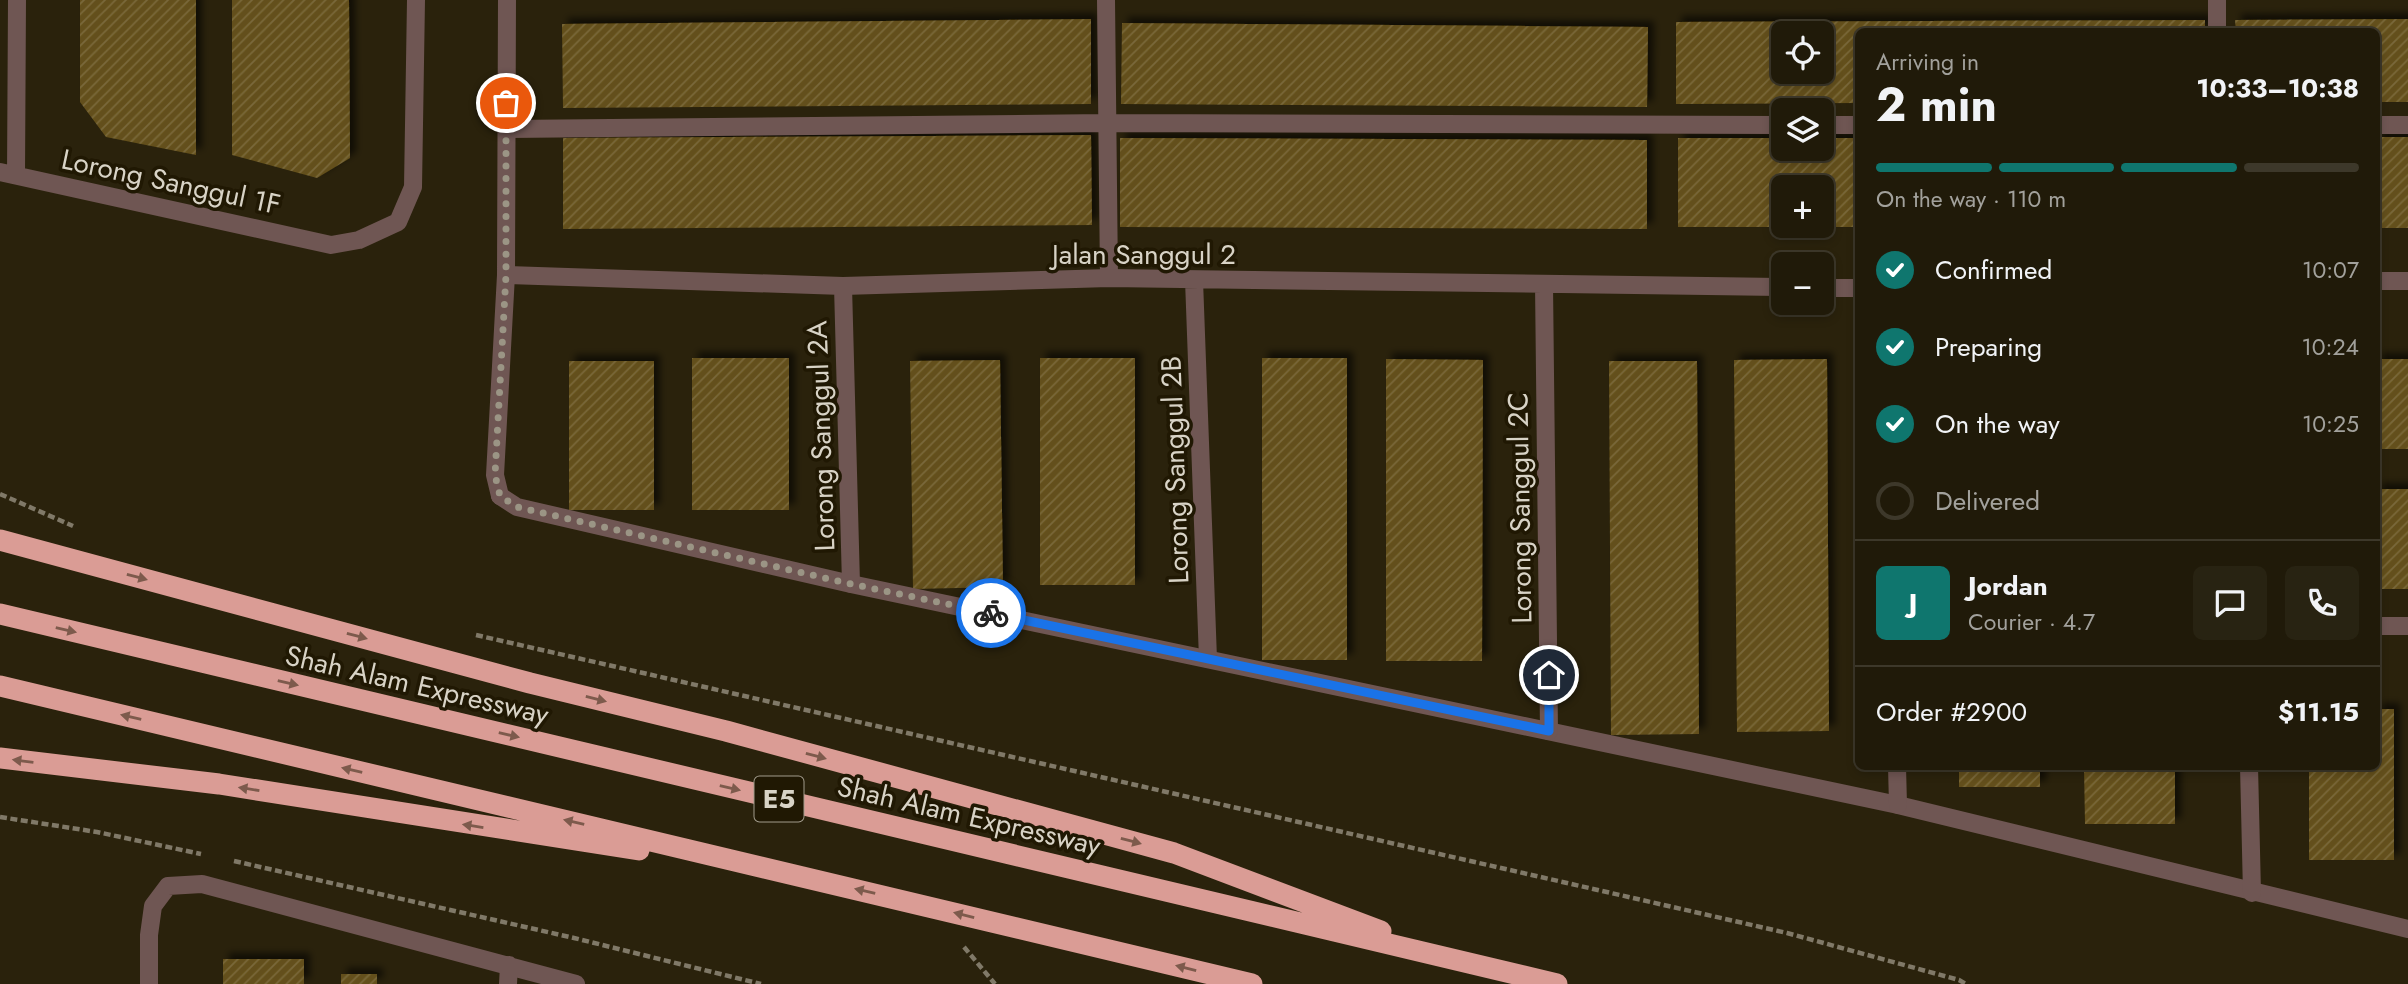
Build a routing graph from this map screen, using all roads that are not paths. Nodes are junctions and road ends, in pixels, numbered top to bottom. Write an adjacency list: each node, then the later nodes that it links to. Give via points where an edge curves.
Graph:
1 (16, 0): 14 (street)
2 (416, 0): 14 (street, Lorong Sanggul 1F, via 413,187 398,222 359,240 331,245)
3 (507, 0): 13 (street)
4 (1106, 0): 7 (street)
5 (2217, 0): 6 (street)
6 (2217, 28)
7 (1107, 123): 8 (street); 13 (street); 16 (street)
8 (1771, 125)
9 (1834, 125): 10 (street)
10 (1855, 125)
11 (2380, 125): 12 (street)
12 (2408, 125)
13 (506, 129): 15 (street)
14 (8, 173)
15 (506, 275): 21 (street, Jalan Sanggul 2); 26 (street, via 495,475 500,496 517,507)
16 (1109, 278): 17 (street, Jalan Sanggul 2); 21 (street, Jalan Sanggul 2)
17 (1194, 280): 20 (street, Jalan Sanggul 2); 30 (street, Lorong Sanggul 2B)
18 (2380, 281): 19 (street)
19 (2408, 281)
20 (1544, 284): 22 (street, Jalan Sanggul 2); 32 (street, Lorong Sanggul 2C)
21 (843, 286): 26 (street, Lorong Sanggul 2A)
22 (1771, 287)
23 (1834, 288): 24 (street)
24 (1855, 288)
25 (0, 540): 40 (highway, one-way to 40, via 1174,853)
26 (851, 584): 30 (street)
27 (0, 614): 40 (highway, Shah Alam Expressway / E5, one-way to 40)
28 (2408, 625): 29 (street)
29 (2380, 626)
30 (1208, 659): 32 (street)
31 (0, 686): 37 (highway, one-way to 31)
32 (1549, 731): 36 (street)
33 (0, 758): 37 (highway, one-way to 33, via 219,783)
34 (1897, 770): 36 (street)
35 (2249, 770): 38 (street)
36 (1898, 805): 38 (street)
37 (783, 872): 45 (highway, one-way to 37)
38 (2252, 893): 39 (street)
39 (2408, 929)
40 (1463, 962): 46 (highway, Shah Alam Expressway / E5)
41 (509, 965): 42 (street, via 202,884 168,886 153,906); 43 (street); 44 (street)
42 (149, 984)
43 (509, 984)
44 (576, 984)
45 (1252, 984)
46 (1557, 984)

